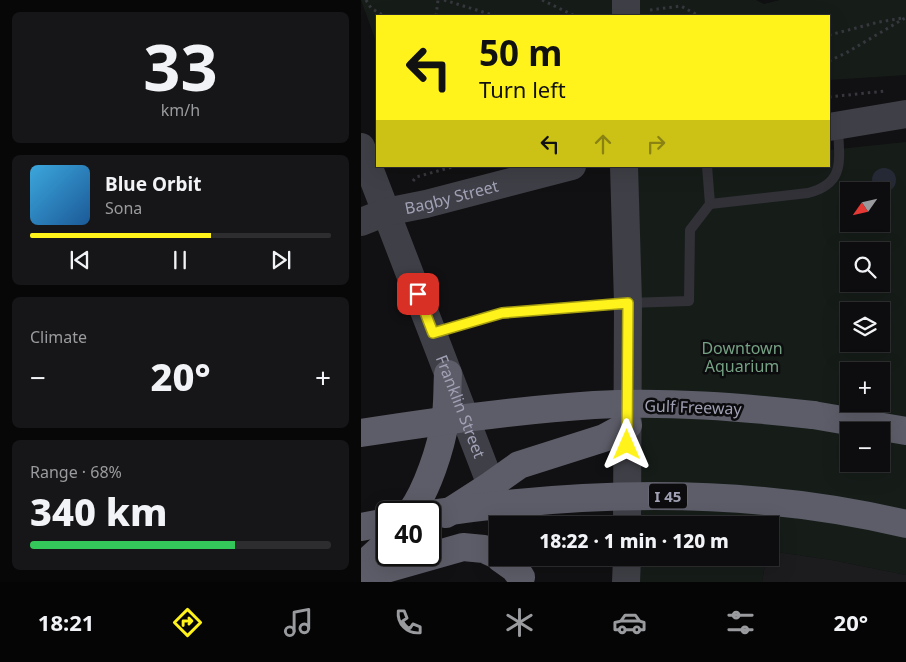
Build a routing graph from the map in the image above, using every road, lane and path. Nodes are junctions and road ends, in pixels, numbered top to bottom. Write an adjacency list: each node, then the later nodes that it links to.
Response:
1 (366, 0): 6 (path)
2 (437, 0): 7 (path)
3 (444, 0): 8 (path)
4 (542, 0): 9 (path)
5 (632, 9): 10 (path)
6 (382, 15)
7 (435, 15)
8 (493, 15)
9 (573, 15)
10 (697, 15)
11 (905, 18): 12 (path); 13 (path)
12 (830, 35)
13 (830, 61)
14 (887, 91): 15 (path)
15 (830, 97)
16 (906, 114): 17 (street)
17 (833, 126): 22 (lane)
18 (361, 147): 23 (street, Franklin Street)
19 (568, 167): 23 (street, Bagby Street)
20 (624, 167): 25 (street)
21 (707, 167): 22 (lane)
22 (710, 204): 25 (lane)
23 (386, 212): 24 (street, Bagby Street); 26 (street, Franklin Street)
24 (361, 222)
25 (628, 303): 26 (lane); 28 (street)
26 (433, 333): 27 (street, Franklin Street)
27 (448, 374): 31 (street, Franklin Street); 32 (highway)
28 (628, 426): 31 (highway); 35 (street)
29 (906, 431): 30 (highway, Gulf Freeway, bridge)
30 (361, 434)
31 (491, 485): 34 (street, Franklin Street); 36 (highway)
32 (417, 501)
33 (441, 512): 38 (highway, I 45, bridge)
34 (502, 516)
35 (627, 516)
36 (441, 517)
37 (376, 524): 39 (highway)
38 (906, 524)
39 (361, 527)
40 (489, 551): 45 (highway)
41 (376, 553): 44 (highway)
42 (376, 558): 44 (highway)
43 (627, 566): 46 (street)
44 (361, 567)
45 (361, 576)
46 (626, 582)

